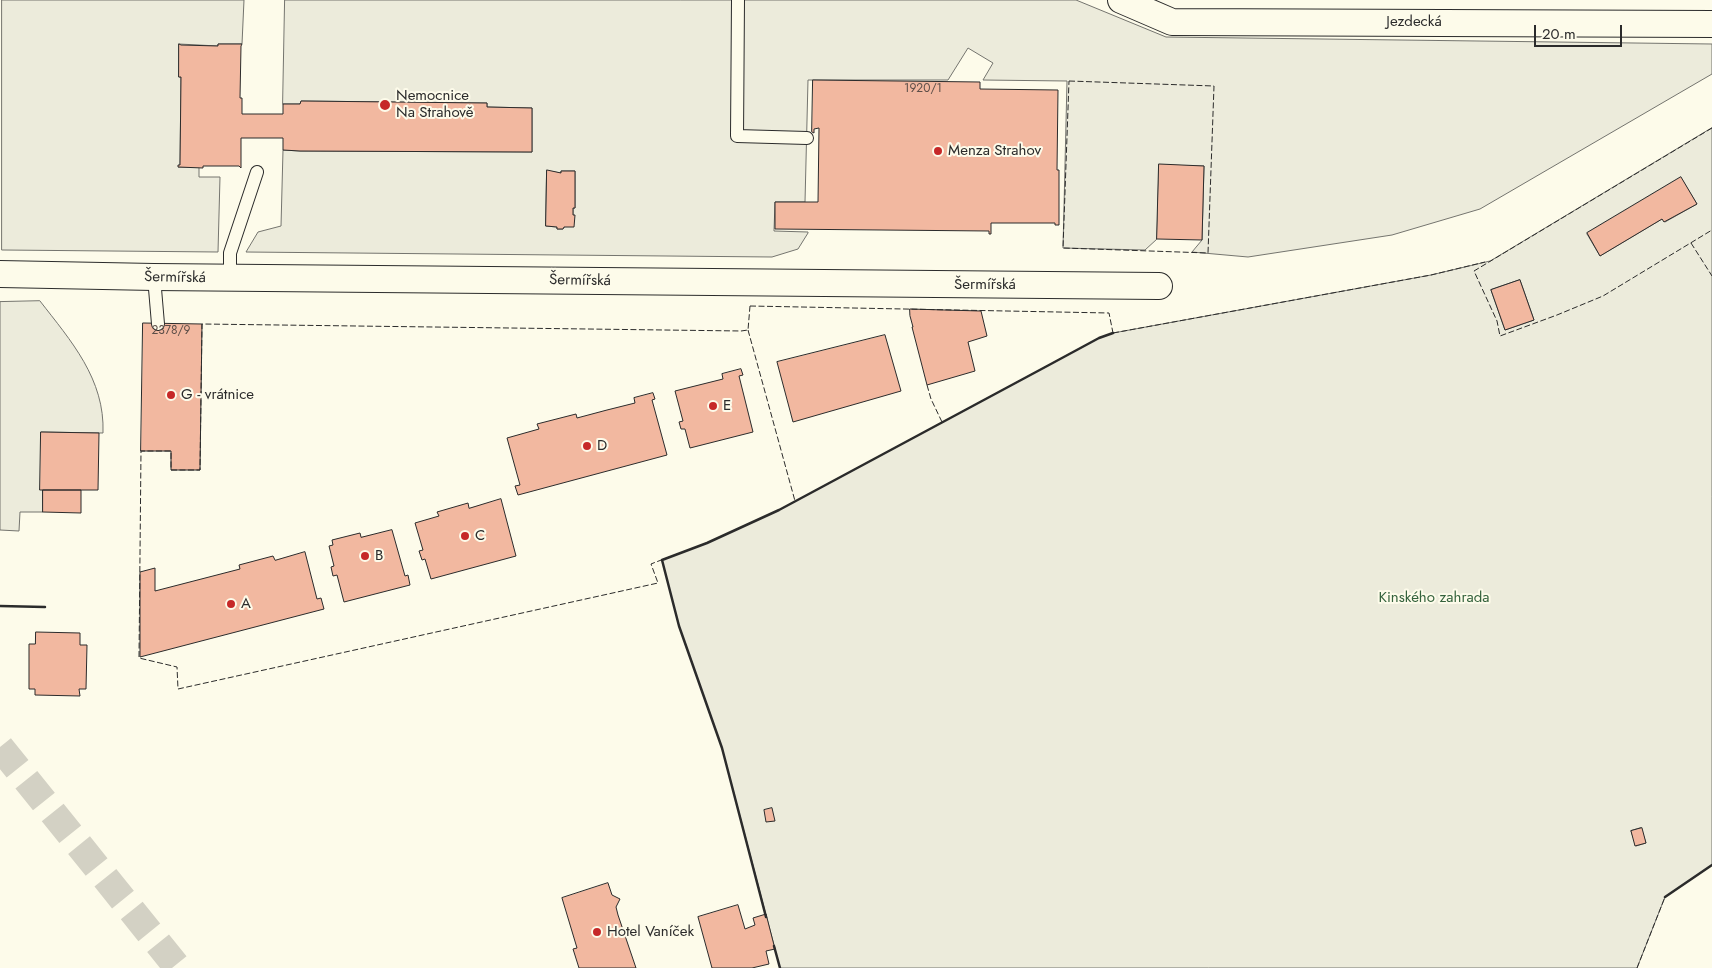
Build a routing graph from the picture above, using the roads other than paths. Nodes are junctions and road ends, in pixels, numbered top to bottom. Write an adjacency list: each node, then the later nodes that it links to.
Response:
1 (738, 0): 4 (lane)
2 (1121, 0): 3 (street, Jezdecká)
3 (1712, 24)
4 (807, 138)
5 (258, 172): 8 (lane)
6 (0, 274): 7 (street, Šermířská)
7 (154, 278): 8 (street, Šermířská); 10 (lane)
8 (230, 278): 9 (street, Šermířská)
9 (1160, 286)
10 (158, 324)

